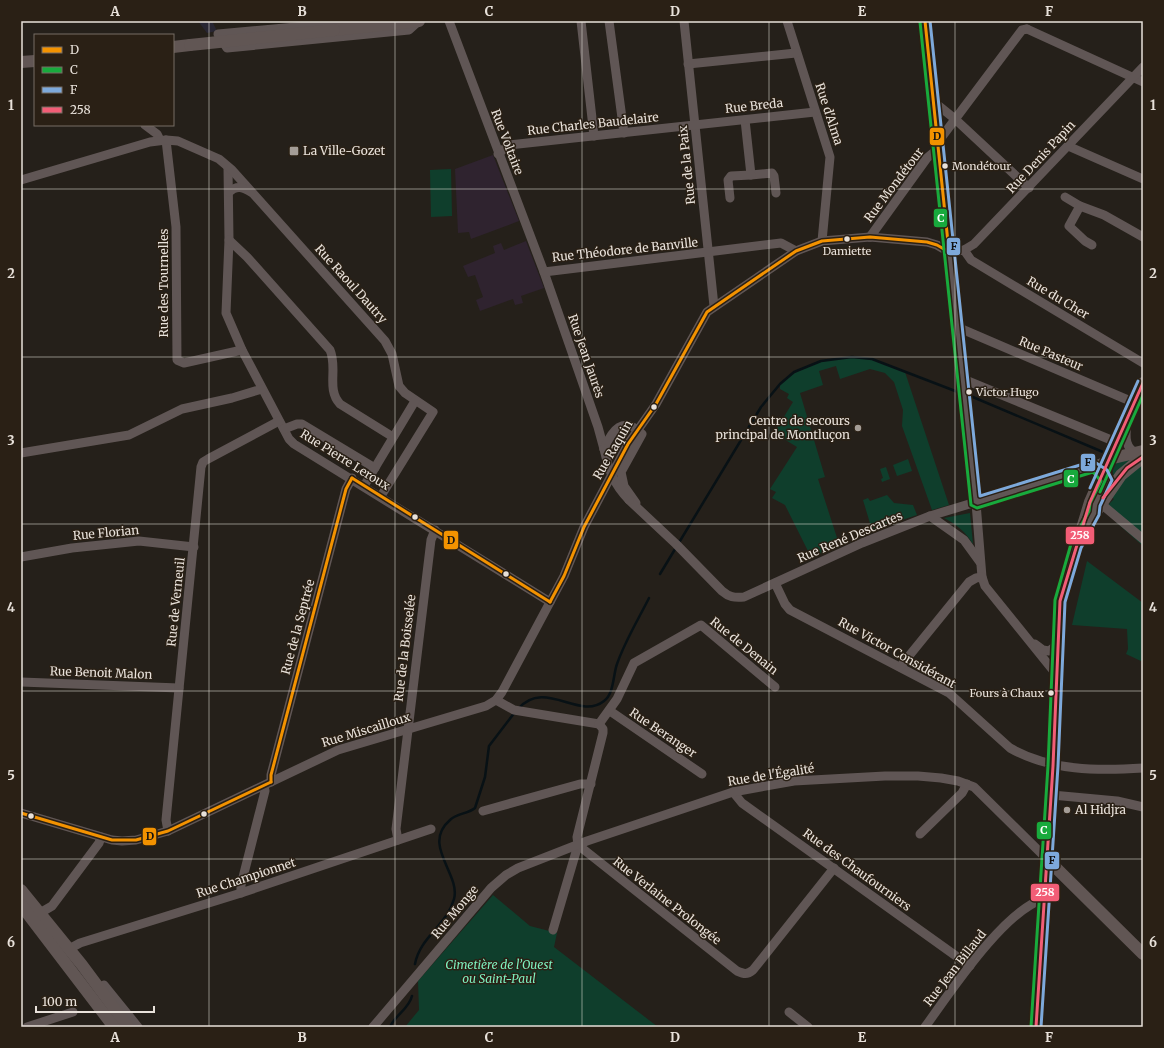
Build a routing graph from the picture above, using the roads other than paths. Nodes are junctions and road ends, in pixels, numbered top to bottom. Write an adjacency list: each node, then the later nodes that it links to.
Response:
1 (362, 21): 2 (street)
2 (419, 21): 10 (main road, bridge)
3 (449, 21): 29 (street, Rue Voltaire)
4 (581, 21): 25 (street)
5 (609, 21): 24 (street)
6 (684, 21): 14 (street, Rue de la Paix)
7 (787, 21): 11 (street, Rue d'Alma)
8 (925, 21): 18 (street)
9 (1027, 25): 16 (street); 20 (street, Rue Mondétour)
10 (174, 46)
11 (796, 53): 14 (street); 19 (street, Rue d'Alma)
12 (34, 61): 13 (main road)
13 (21, 62)
14 (688, 64): 22 (street, Rue de la Paix)
15 (1143, 66): 16 (street, Rue Denis Papin)
16 (1133, 77): 17 (street); 28 (street, Rue Denis Papin)
17 (1143, 82)
18 (934, 102): 20 (street); 27 (street)
19 (815, 112): 21 (street, Rue Breda); 44 (street, Rue d'Alma)
20 (955, 119): 27 (street, Rue Mondétour); 34 (street)
21 (745, 120): 22 (street, Rue Breda); 31 (street)
22 (694, 125): 24 (street, Rue Charles Baudelaire); 49 (street, Rue de la Paix)
23 (146, 126): 26 (street)
24 (624, 132): 25 (street, Rue Charles Baudelaire)
25 (594, 136): 29 (street, Rue Charles Baudelaire)
26 (163, 140): 30 (street, Rue Raoul Dautry); 33 (street); 53 (street, Rue des Tournelles)
27 (938, 146): 41 (street, Rue Mondétour); 48 (street)
28 (1068, 146): 32 (street); 34 (street, Rue Denis Papin)
29 (498, 154): 50 (street, Rue Voltaire)
30 (228, 168): 35 (street, Rue Pierre Leroux); 36 (street, Rue Raoul Dautry)
31 (751, 174): 37 (street); 39 (street)
32 (1143, 179)
33 (21, 180)
34 (1029, 188): 46 (street, Rue Denis Papin)
35 (229, 192): 36 (street); 43 (street, Rue Pierre Leroux)
36 (252, 192): 58 (street, Rue Raoul Dautry)
37 (776, 193)
38 (1065, 197): 40 (street)
39 (730, 198)
40 (1080, 206): 42 (street); 45 (street)
41 (870, 236): 44 (street, Rue Raquin); 48 (street, Rue Raquin)
42 (1143, 237)
43 (229, 240): 53 (street, Rue Pierre Leroux); 64 (street)
44 (822, 241): 47 (street, Rue Raquin)
45 (1092, 245)
46 (964, 250): 48 (street, Rue Denis Papin); 54 (street, Rue du Cher)
47 (796, 251): 49 (street, Rue Théodore de Banville); 51 (street, Rue Raquin)
48 (949, 252): 52 (street)
49 (708, 253): 50 (street, Rue Théodore de Banville); 51 (street, Rue de la Paix)
50 (544, 272): 66 (street, Rue Jean Jaurès)
51 (714, 306): 63 (street, Rue Raquin)
52 (957, 327): 55 (street); 59 (street, Rue Pasteur)
53 (242, 350): 57 (street, Rue Pierre Leroux)
54 (1143, 363)
55 (963, 379): 65 (street); 76 (street)
56 (1143, 383): 59 (main road)
57 (262, 389): 60 (street, Rue Pierre Leroux); 68 (street)
58 (415, 401): 64 (street); 75 (street, Rue Raoul Dautry)
59 (1135, 403): 61 (main road)
60 (279, 420): 62 (street, Rue Pierre Leroux); 84 (street, Rue de Verneuil)
61 (1127, 421): 65 (main road); 67 (street)
62 (284, 429): 70 (street); 72 (street, Rue Pierre Leroux)
63 (638, 430): 66 (street); 79 (street, Rue Jean Jaurès); 90 (street, Rue Raquin)
64 (393, 437): 70 (street)
65 (1116, 442): 67 (main road); 69 (main road)
66 (604, 449): 79 (street, Rue Jean Jaurès, bridge)
67 (1139, 452): 69 (main road); 74 (main road)
68 (21, 453)
69 (1108, 459): 71 (main road)
70 (375, 468): 73 (street)
71 (1099, 469): 76 (street, Rue René Descartes); 77 (street); 83 (main road)
72 (352, 478): 73 (street, Rue Pierre Leroux); 105 (street, Rue de la Septrée)
73 (364, 486): 75 (street, Rue Pierre Leroux)
74 (1108, 491): 77 (main road); 78 (street)
75 (381, 496): 81 (street, Rue Pierre Leroux)
76 (976, 503): 80 (street, Rue René Descartes); 86 (street)
77 (1097, 508): 78 (street); 83 (main road)
78 (1112, 514): 82 (street)
79 (645, 515): 89 (street, Rue Jean Jaurès)
80 (930, 516): 86 (street); 88 (street, Rue René Descartes)
81 (435, 530): 90 (street, Rue Pierre Leroux); 101 (street, Rue de la Boisselée)
82 (1143, 539)
83 (1076, 546): 92 (main road)
84 (194, 547): 85 (street, Rue Florian); 97 (street, Rue de Verneuil)
85 (21, 558)
86 (980, 562): 87 (street)
87 (982, 577): 91 (street); 93 (street)
88 (775, 583): 89 (street, Rue René Descartes); 93 (street, Rue Victor Considérant)
89 (736, 598)
90 (550, 602): 98 (street, Rue Raquin)
91 (1028, 637): 92 (street); 94 (street)
92 (1058, 644): 94 (main road)
93 (900, 667): 102 (street, Rue Victor Considérant)
94 (1056, 674): 102 (main road)
95 (21, 682): 97 (street, Rue Benoit Malon)
96 (775, 687): 99 (street, Rue de Denain)
97 (179, 688): 114 (street, Rue de Verneuil)
98 (496, 700): 100 (street); 101 (street, Rue Miscailloux)
99 (610, 711): 100 (street, Rue de Denain); 104 (street, Rue Beranger)
100 (599, 724): 106 (street)
101 (408, 730): 105 (street, Rue Miscailloux); 117 (street, Rue de la Boisselée)
102 (1053, 766): 103 (street, Rue Victor Considérant); 109 (main road)
103 (1143, 768)
104 (702, 774)
105 (268, 784): 114 (street, Rue Miscailloux); 122 (street, Rue de la Septrée)
106 (591, 784): 111 (street); 118 (street)
107 (970, 786): 108 (street, Rue de l'Égalité); 115 (street); 119 (street)
108 (734, 792): 118 (street, Rue de l'Égalité); 120 (street, Rue des Chaufourniers)
109 (1052, 795): 110 (street); 119 (main road)
110 (1143, 807)
111 (483, 811)
112 (21, 813): 116 (street, Rue Miscailloux)
113 (430, 829): 117 (street, Rue Championnet)
114 (168, 831): 116 (street, Rue Miscailloux)
115 (920, 834)
116 (101, 837): 125 (street)
117 (398, 840): 122 (street, Rue Championnet)
118 (578, 845): 120 (street, Rue Verlaine Prolongée); 126 (street); 137 (street, Rue Monge)
119 (1048, 860): 123 (main road); 128 (main road)
120 (834, 868): 130 (street, Rue des Chaufourniers)
121 (21, 890): 125 (main road)
122 (241, 893): 127 (street, Rue Championnet)
123 (1045, 899): 130 (street, Rue Jean Billaud); 140 (main road)
124 (21, 905): 125 (main road)
125 (30, 915): 127 (main road); 134 (main road)
126 (553, 930)
127 (69, 949): 129 (main road)
128 (1143, 954)
129 (82, 965): 135 (main road); 136 (street)
130 (970, 966): 139 (street, Rue Jean Billaud)
131 (73, 1012): 133 (street)
132 (789, 1012): 138 (street)
133 (27, 1027)
134 (114, 1027)
135 (128, 1027)
136 (138, 1027)
137 (374, 1027)
138 (808, 1027)
139 (926, 1027)
140 (1036, 1027): 141 (street)
141 (1040, 1027)

